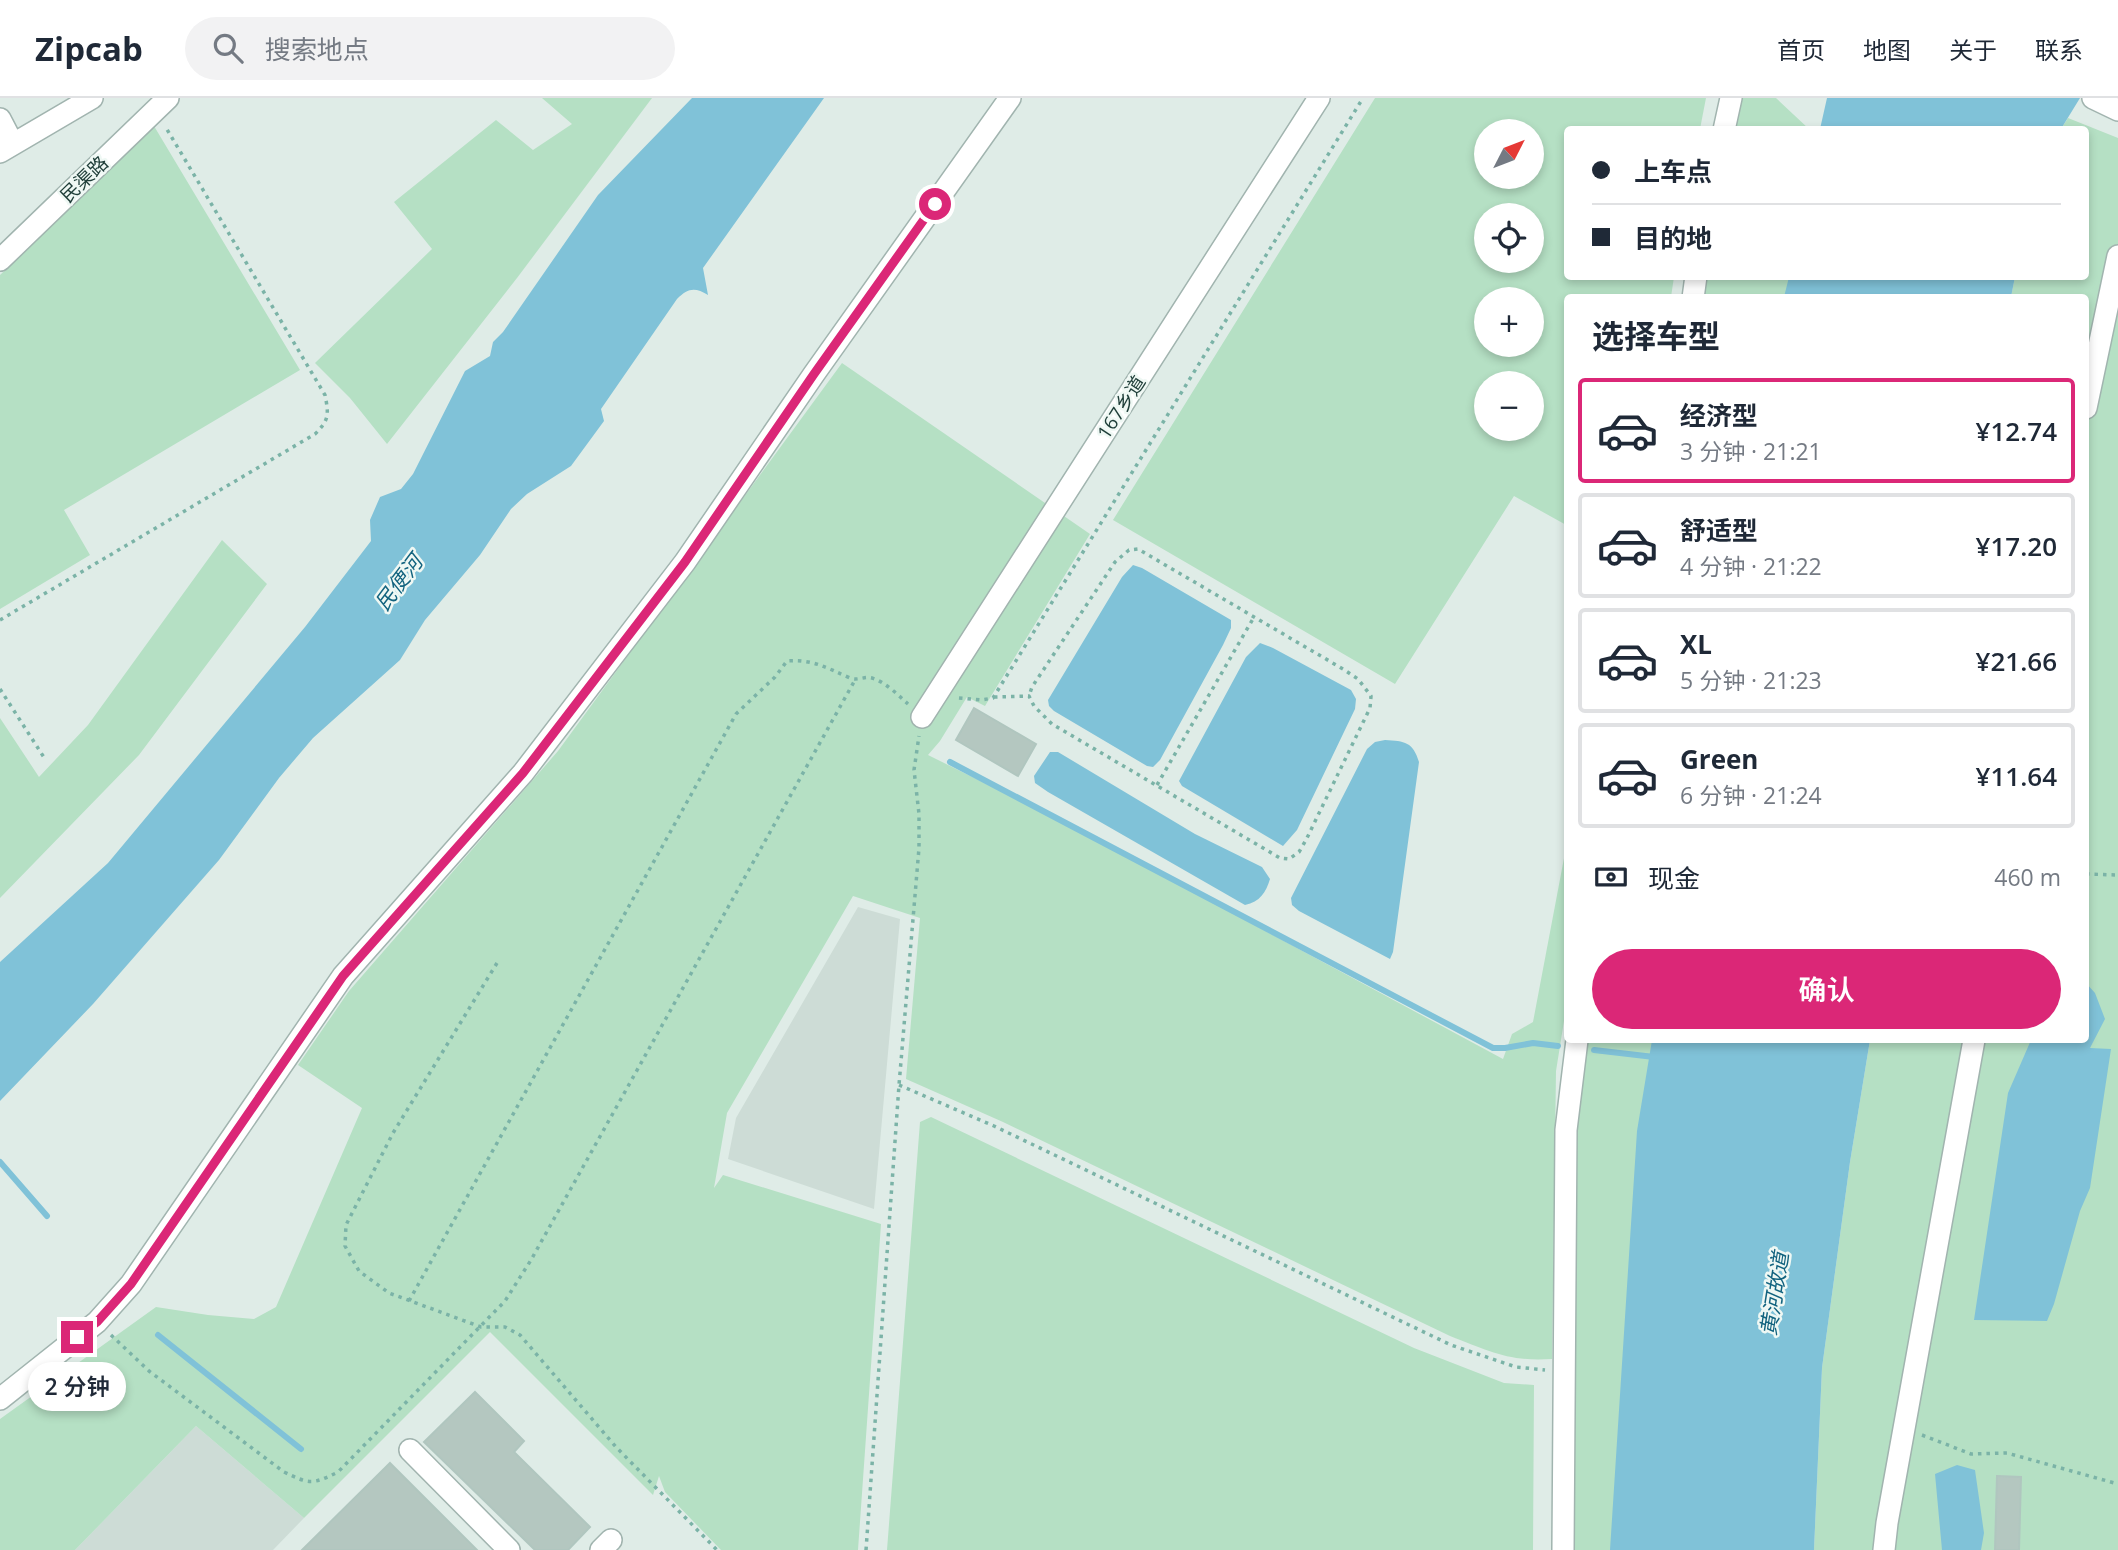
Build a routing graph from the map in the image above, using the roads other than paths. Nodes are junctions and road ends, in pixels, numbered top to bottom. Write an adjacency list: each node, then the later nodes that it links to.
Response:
1 (92, 98): 8 (street)
2 (1010, 98): 15 (street)
3 (1319, 98): 12 (street, 167乡道)
4 (1731, 98): 7 (street)
5 (157, 102): 10 (street, 民渠路)
6 (0, 118): 8 (street)
7 (1725, 126)
8 (6, 148)
9 (2118, 256): 11 (street)
10 (0, 260)
11 (2089, 394)
12 (922, 717)
13 (1577, 1043): 18 (street)
14 (1973, 1043): 19 (street)
15 (0, 1399)
16 (410, 1450): 17 (street)
17 (509, 1550)
18 (1563, 1550)
19 (1884, 1550)

